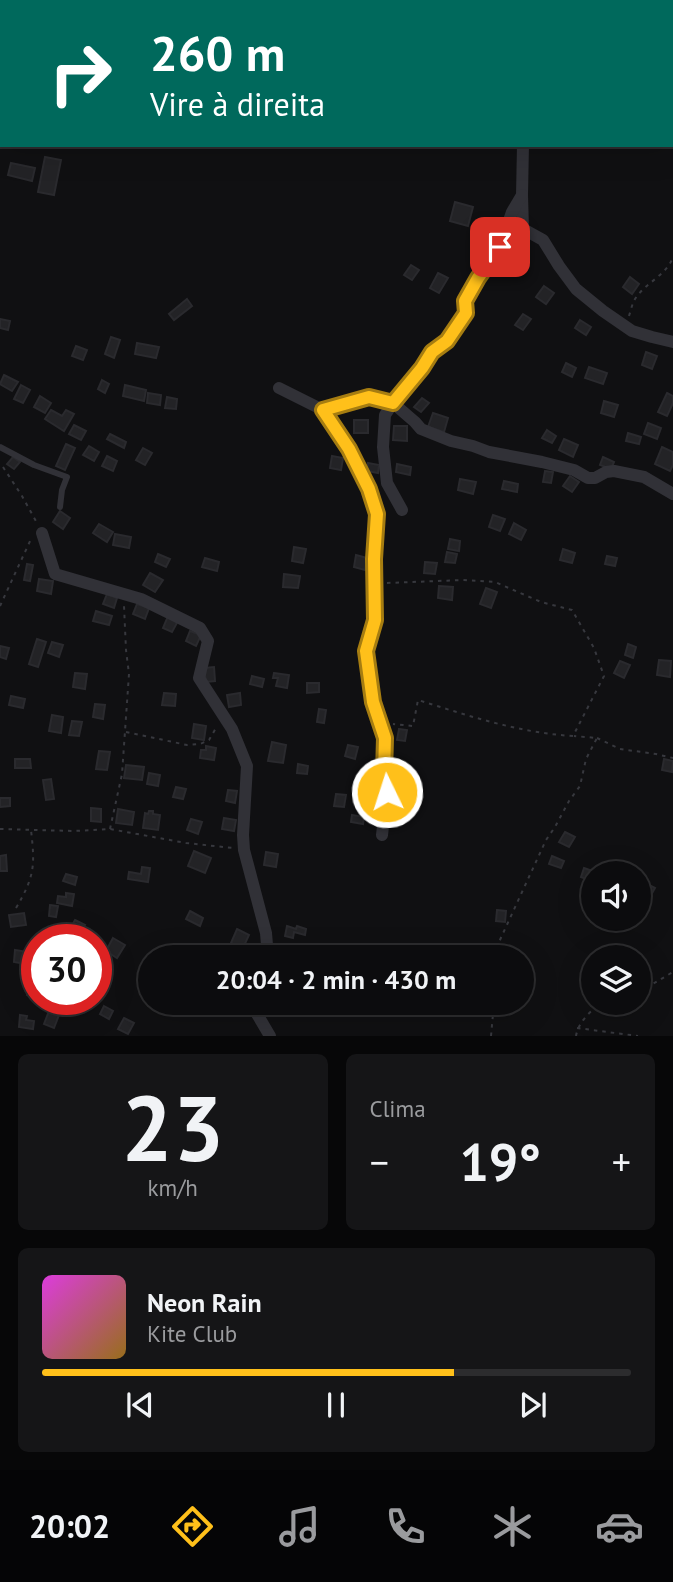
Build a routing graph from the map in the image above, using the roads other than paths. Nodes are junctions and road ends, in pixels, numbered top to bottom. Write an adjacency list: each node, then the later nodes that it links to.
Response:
1 (523, 147): 2 (street)
2 (522, 195): 3 (street); 4 (street)
3 (512, 212): 4 (street); 7 (street)
4 (523, 229): 5 (street)
5 (673, 342)
6 (279, 388): 8 (street)
7 (393, 403): 8 (street); 10 (street); 12 (street)
8 (323, 410): 14 (street)
9 (0, 447): 11 (lane)
10 (673, 494)
11 (60, 507)
12 (402, 510)
13 (42, 533): 15 (street)
14 (382, 835)
15 (267, 945)
16 (258, 1015): 17 (street)
17 (270, 1036)

